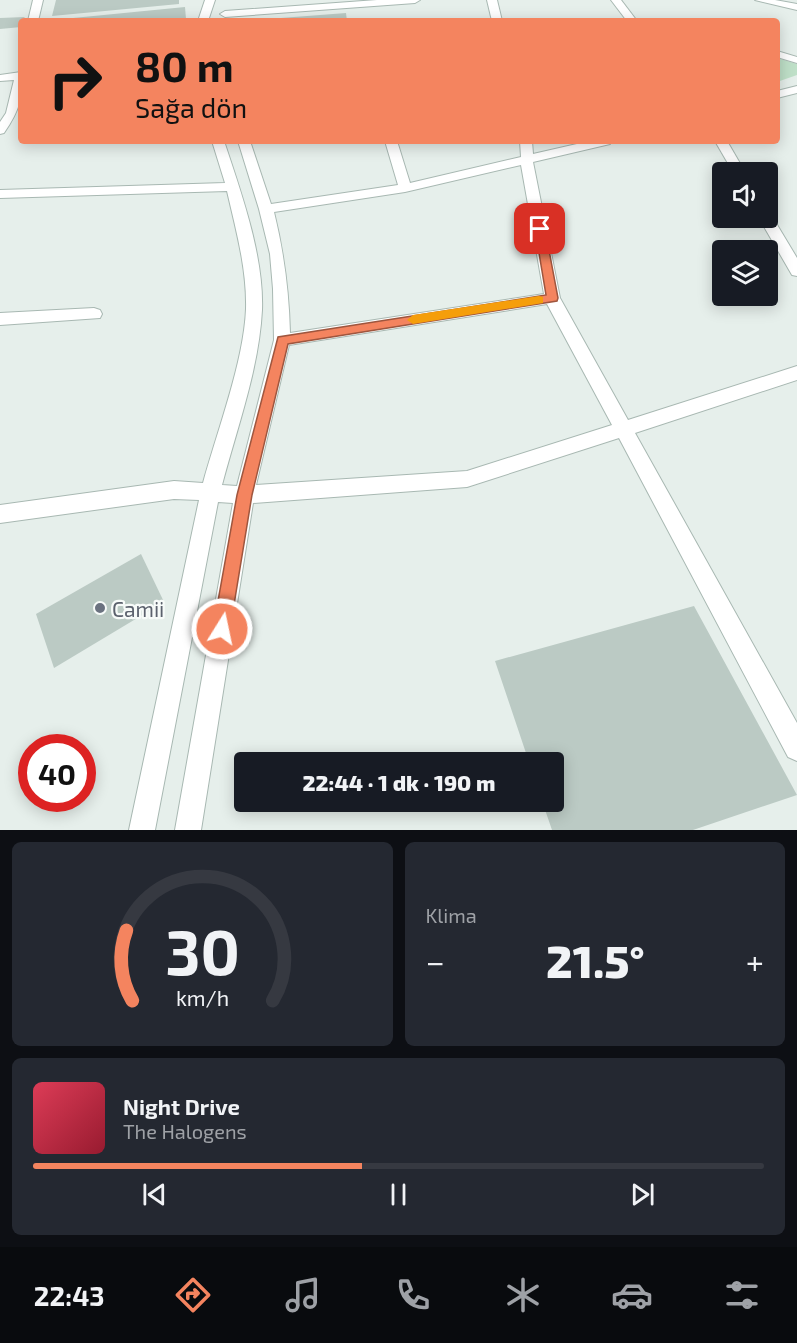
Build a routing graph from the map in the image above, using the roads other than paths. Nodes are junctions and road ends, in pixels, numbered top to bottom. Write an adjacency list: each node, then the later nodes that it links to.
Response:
1 (38, 0): 9 (street)
2 (210, 0): 10 (street)
3 (230, 0): 11 (street)
4 (415, 0): 11 (street)
5 (492, 0): 12 (street)
6 (616, 0): 13 (street)
7 (760, 0): 8 (street)
8 (797, 7)
9 (34, 18)
10 (204, 18)
11 (224, 18)
12 (496, 18)
13 (630, 18)
14 (780, 55): 15 (street)
15 (797, 60)
16 (18, 65): 17 (street)
17 (0, 67)
18 (18, 76): 19 (street)
19 (0, 78)
20 (18, 88): 23 (street)
21 (797, 89): 22 (street)
22 (780, 94)
23 (0, 130)
24 (219, 144): 32 (street)
25 (245, 144): 35 (street)
26 (392, 144): 33 (street)
27 (526, 144): 30 (street)
28 (594, 144): 30 (street)
29 (723, 144): 31 (street)
30 (527, 161): 33 (street); 38 (street)
31 (734, 162)
32 (233, 187): 34 (street); 44 (street)
33 (405, 188): 35 (street)
34 (0, 194)
35 (266, 209): 41 (street)
36 (772, 228): 37 (street)
37 (797, 271)
38 (552, 298): 41 (street); 43 (street)
39 (94, 314): 40 (street)
40 (0, 319)
41 (282, 340): 45 (street)
42 (797, 373): 43 (street)
43 (623, 431): 45 (street); 47 (street)
44 (210, 492): 45 (street); 46 (street); 48 (street)
45 (244, 495): 49 (street)
46 (0, 514)
47 (797, 748)
48 (142, 830)
49 (188, 830)

